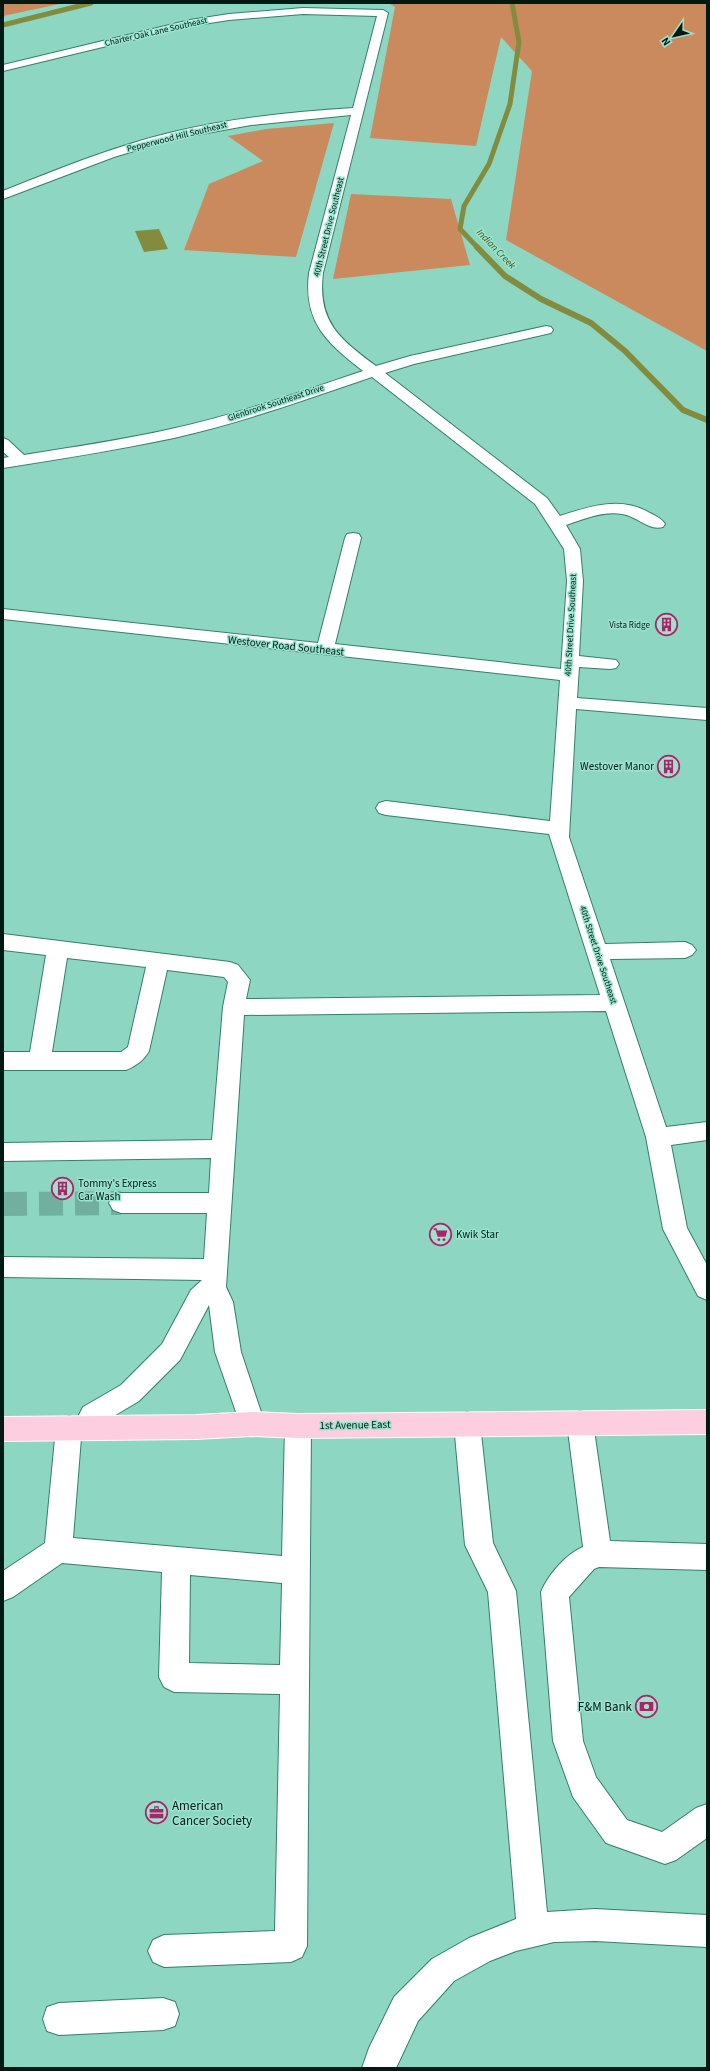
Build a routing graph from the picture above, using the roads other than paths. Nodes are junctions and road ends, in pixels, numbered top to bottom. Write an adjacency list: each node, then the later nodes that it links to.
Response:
1 (383, 13): 2 (street, Charter Oak Lane Southeast); 3 (street, 40th Street Drive Southeast)
2 (3, 68)
3 (359, 111): 4 (street, Pepperwood Hill Southeast); 6 (street, 40th Street Drive Southeast)
4 (3, 195)
5 (546, 330): 6 (street, Glenbrook Southeast Drive)
6 (371, 372): 8 (street, Glenbrook Southeast Drive); 10 (street, 40th Street Drive Southeast)
7 (3, 443): 8 (street)
8 (19, 459): 9 (street, Glenbrook Southeast Drive)
9 (3, 463)
10 (557, 523): 11 (street); 16 (street, 40th Street Drive Southeast)
11 (656, 524)
12 (353, 538): 14 (street)
13 (3, 614): 14 (street, Westover Road Southeast)
14 (325, 650): 16 (street, Westover Road Southeast)
15 (610, 664): 16 (street, Westover Road Southeast)
16 (569, 668): 17 (street, 40th Street Drive Southeast)
17 (567, 703): 18 (street); 20 (street, 40th Street Drive Southeast)
18 (707, 714)
19 (386, 808): 20 (street)
20 (560, 829): 24 (street, 40th Street Drive Southeast)
21 (3, 942): 22 (street)
22 (58, 949): 25 (street); 29 (street)
23 (685, 950): 24 (street)
24 (597, 952): 26 (street, 40th Street Drive Southeast)
25 (158, 961): 27 (street); 29 (street)
26 (614, 1003): 27 (street); 31 (street, 40th Street Drive Southeast)
27 (234, 1007): 32 (street)
28 (3, 1061): 29 (street)
29 (39, 1062)
30 (707, 1131): 31 (street)
31 (658, 1136): 38 (street, 40th Street Drive Southeast)
32 (223, 1149): 33 (street); 35 (street)
33 (3, 1152)
34 (121, 1203): 35 (street)
35 (219, 1203): 37 (street)
36 (3, 1267): 37 (street)
37 (215, 1279): 40 (street); 44 (street)
38 (707, 1289)
39 (707, 1422): 42 (main road, 1st Avenue East)
40 (252, 1424): 43 (main road, 1st Avenue East); 44 (main road, 1st Avenue East)
41 (467, 1424): 42 (main road, 1st Avenue East); 43 (main road, 1st Avenue East); 54 (street)
42 (580, 1424): 47 (street)
43 (298, 1426): 50 (street)
44 (78, 1428): 45 (main road, 1st Avenue East); 46 (street)
45 (3, 1429)
46 (58, 1550): 49 (street); 51 (street)
47 (598, 1554): 48 (street); 53 (street)
48 (707, 1557)
49 (176, 1560): 50 (street); 52 (street)
50 (296, 1571): 52 (street)
51 (3, 1587)
52 (295, 1680): 56 (street)
53 (707, 1819)
54 (533, 1931): 55 (street); 59 (street)
55 (707, 1931)
56 (164, 1951)
57 (163, 2014): 58 (street)
58 (59, 2019)
59 (379, 2068)

